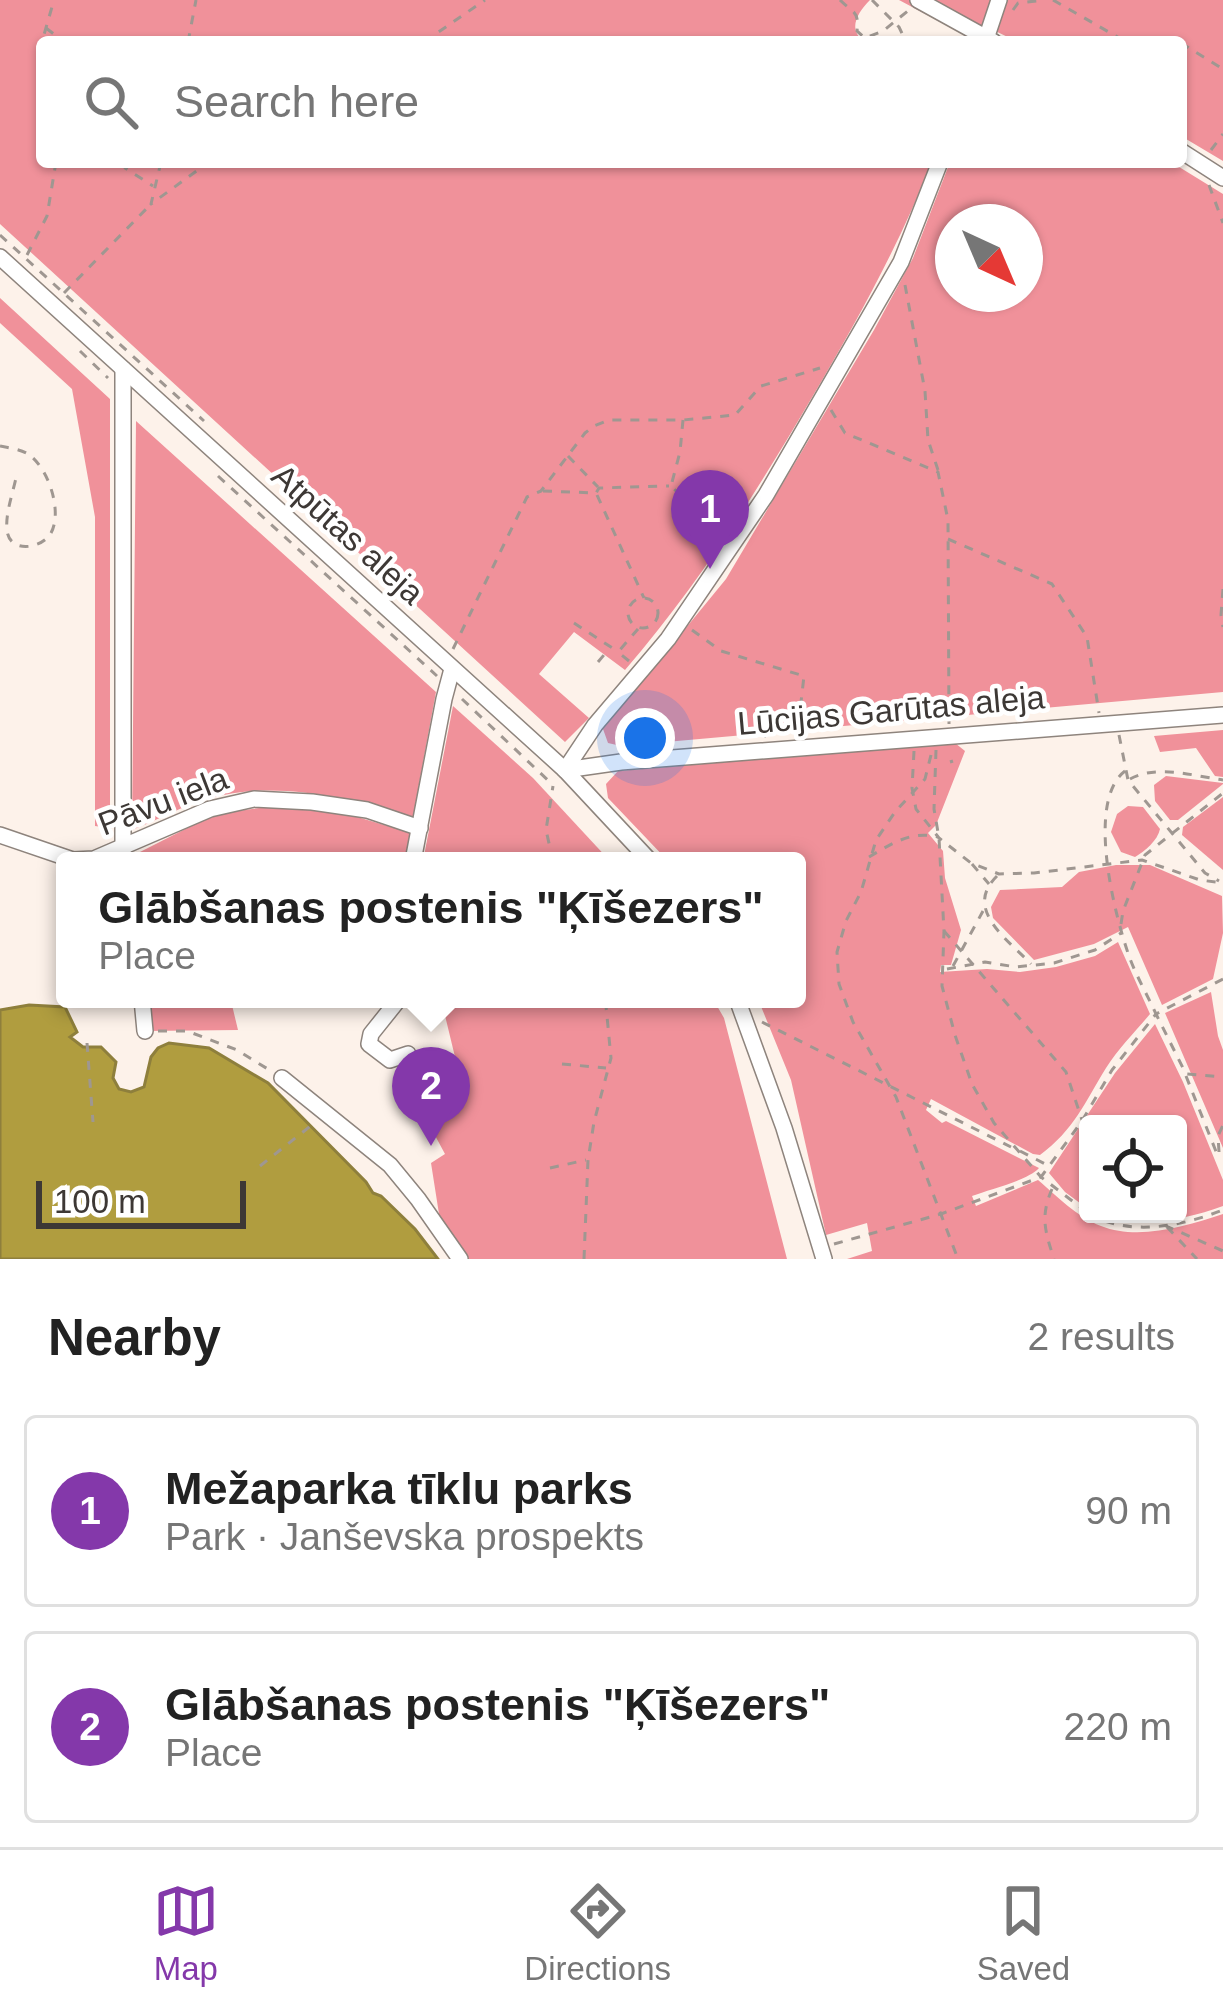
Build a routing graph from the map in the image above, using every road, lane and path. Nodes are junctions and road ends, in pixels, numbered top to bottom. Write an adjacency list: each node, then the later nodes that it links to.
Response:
1 (54, 0): 11 (path)
2 (196, 0): 14 (path)
3 (485, 0): 15 (path)
4 (840, 0): 16 (path)
5 (872, 0): 10 (path)
6 (999, 0): 20 (street)
7 (1044, 0): 21 (path)
8 (1053, 0): 22 (path)
9 (919, 1): 10 (path); 19 (street)
10 (894, 23): 17 (path); 18 (path)
11 (46, 28): 12 (path); 13 (path)
12 (45, 36)
13 (56, 36)
14 (189, 36)
15 (433, 36)
16 (862, 36)
17 (872, 36)
18 (904, 36)
19 (980, 36)
20 (989, 36)
21 (992, 36)
22 (1115, 36)
23 (1187, 46): 24 (path)
24 (1223, 69)
25 (1187, 155): 31 (street)
26 (55, 168): 36 (path)
27 (125, 168): 32 (path)
28 (160, 168): 32 (path)
29 (201, 168): 33 (path)
30 (938, 168): 37 (street)
31 (1223, 178)
32 (155, 188): 33 (path)
33 (151, 204): 38 (path)
34 (0, 235): 36 (path)
35 (0, 257): 38 (street, Atpūtas aleja)
36 (25, 258): 38 (path)
37 (901, 262): 40 (street); 50 (path)
38 (59, 299): 41 (street, Atpūtas aleja); 45 (path)
39 (68, 340): 42 (path)
40 (845, 362): 43 (street); 44 (path)
41 (123, 368): 42 (street); 65 (street, Atpūtas aleja)
42 (123, 392): 83 (street)
43 (823, 399): 50 (path); 55 (street)
44 (683, 420): 47 (path); 51 (path)
45 (214, 430)
46 (0, 446): 49 (path)
47 (568, 456): 52 (path); 53 (path)
48 (209, 469): 65 (path)
49 (17, 472)
50 (938, 472): 54 (path)
51 (671, 486): 53 (path); 55 (path)
52 (541, 491): 53 (path); 65 (path)
53 (598, 491): 57 (path)
54 (948, 539): 67 (path); 70 (path)
55 (733, 548): 59 (street)
56 (1223, 589): 61 (path)
57 (644, 598): 60 (path); 60 (path)
58 (574, 622): 62 (path)
59 (681, 622): 66 (street); 72 (path)
60 (639, 627): 63 (path)
61 (1223, 627)
62 (611, 647): 63 (path); 64 (path)
63 (618, 652): 66 (path)
64 (598, 662)
65 (448, 672): 73 (street, Atpūtas aleja); 79 (street); 86 (path)
66 (641, 672): 73 (street)
67 (1099, 714)
68 (1223, 715): 69 (street, Lūcijas Garūtas aleja)
69 (1117, 722): 70 (street, Lūcijas Garūtas aleja); 74 (path)
70 (943, 735): 71 (street, Lūcijas Garūtas aleja); 78 (path); 82 (path)
71 (913, 738): 73 (street, Lūcijas Garūtas aleja); 78 (path)
72 (782, 740)
73 (565, 770): 87 (street, Atpūtas aleja)
74 (1125, 771): 75 (path); 91 (path)
75 (1128, 780): 76 (path); 80 (path)
76 (1223, 780)
77 (1223, 793): 80 (path)
78 (912, 794): 82 (path); 89 (path)
79 (419, 828): 84 (street, Pāvu iela); 85 (street)
80 (1172, 832): 90 (path); 94 (path)
81 (0, 835): 88 (street, Pāvu iela)
82 (939, 838): 89 (path); 92 (path); 98 (path)
83 (123, 852)
84 (127, 852)
85 (415, 852)
86 (551, 852)
87 (642, 852)
88 (56, 854)
89 (869, 857): 119 (path)
90 (1142, 860): 91 (path); 94 (path); 97 (path)
91 (1108, 862): 93 (path); 97 (path)
92 (971, 863): 93 (path); 95 (path)
93 (999, 874): 95 (path)
94 (1223, 883)
95 (989, 884): 96 (path)
96 (983, 910): 99 (path); 101 (path)
97 (1122, 929): 101 (path); 110 (path)
98 (944, 931): 99 (path); 103 (path)
99 (960, 950): 100 (path); 102 (path)
100 (974, 965): 101 (path); 102 (path); 120 (path)
101 (1032, 965)
102 (952, 968): 103 (path)
103 (943, 970): 126 (path)
104 (1223, 980): 110 (path)
105 (143, 1008): 111 (street)
106 (392, 1008): 113 (street)
107 (606, 1008): 115 (path)
108 (742, 1008): 142 (street)
109 (745, 1008): 119 (path)
110 (1156, 1014): 116 (path); 121 (path)
111 (146, 1031): 118 (path)
112 (87, 1043): 122 (path)
113 (408, 1054)
114 (562, 1064): 115 (path)
115 (608, 1068): 128 (path)
116 (1186, 1074): 117 (path); 127 (path)
117 (1223, 1077)
118 (282, 1078): 143 (street)
119 (890, 1087): 126 (path); 137 (path)
120 (1080, 1115)
121 (1086, 1115)
122 (93, 1122)
123 (314, 1123): 129 (path)
124 (1079, 1125): 130 (path)
125 (1223, 1125): 127 (path)
126 (1014, 1148): 130 (path); 133 (path)
127 (1219, 1159): 132 (path)
128 (588, 1160): 131 (path); 144 (path)
129 (260, 1166)
130 (1049, 1166): 133 (path)
131 (550, 1168)
132 (1223, 1169)
133 (1041, 1177): 134 (path); 137 (path)
134 (1053, 1187): 135 (path); 146 (path)
135 (1079, 1206)
136 (1223, 1210): 140 (path)
137 (941, 1214): 142 (path); 145 (path)
138 (1116, 1223): 140 (path)
139 (1162, 1223): 140 (path)
140 (1166, 1226): 141 (path); 147 (path)
141 (1223, 1251)
142 (822, 1254)
143 (460, 1259)
144 (584, 1259)
145 (958, 1259)
146 (1054, 1259)
147 (1197, 1259)

